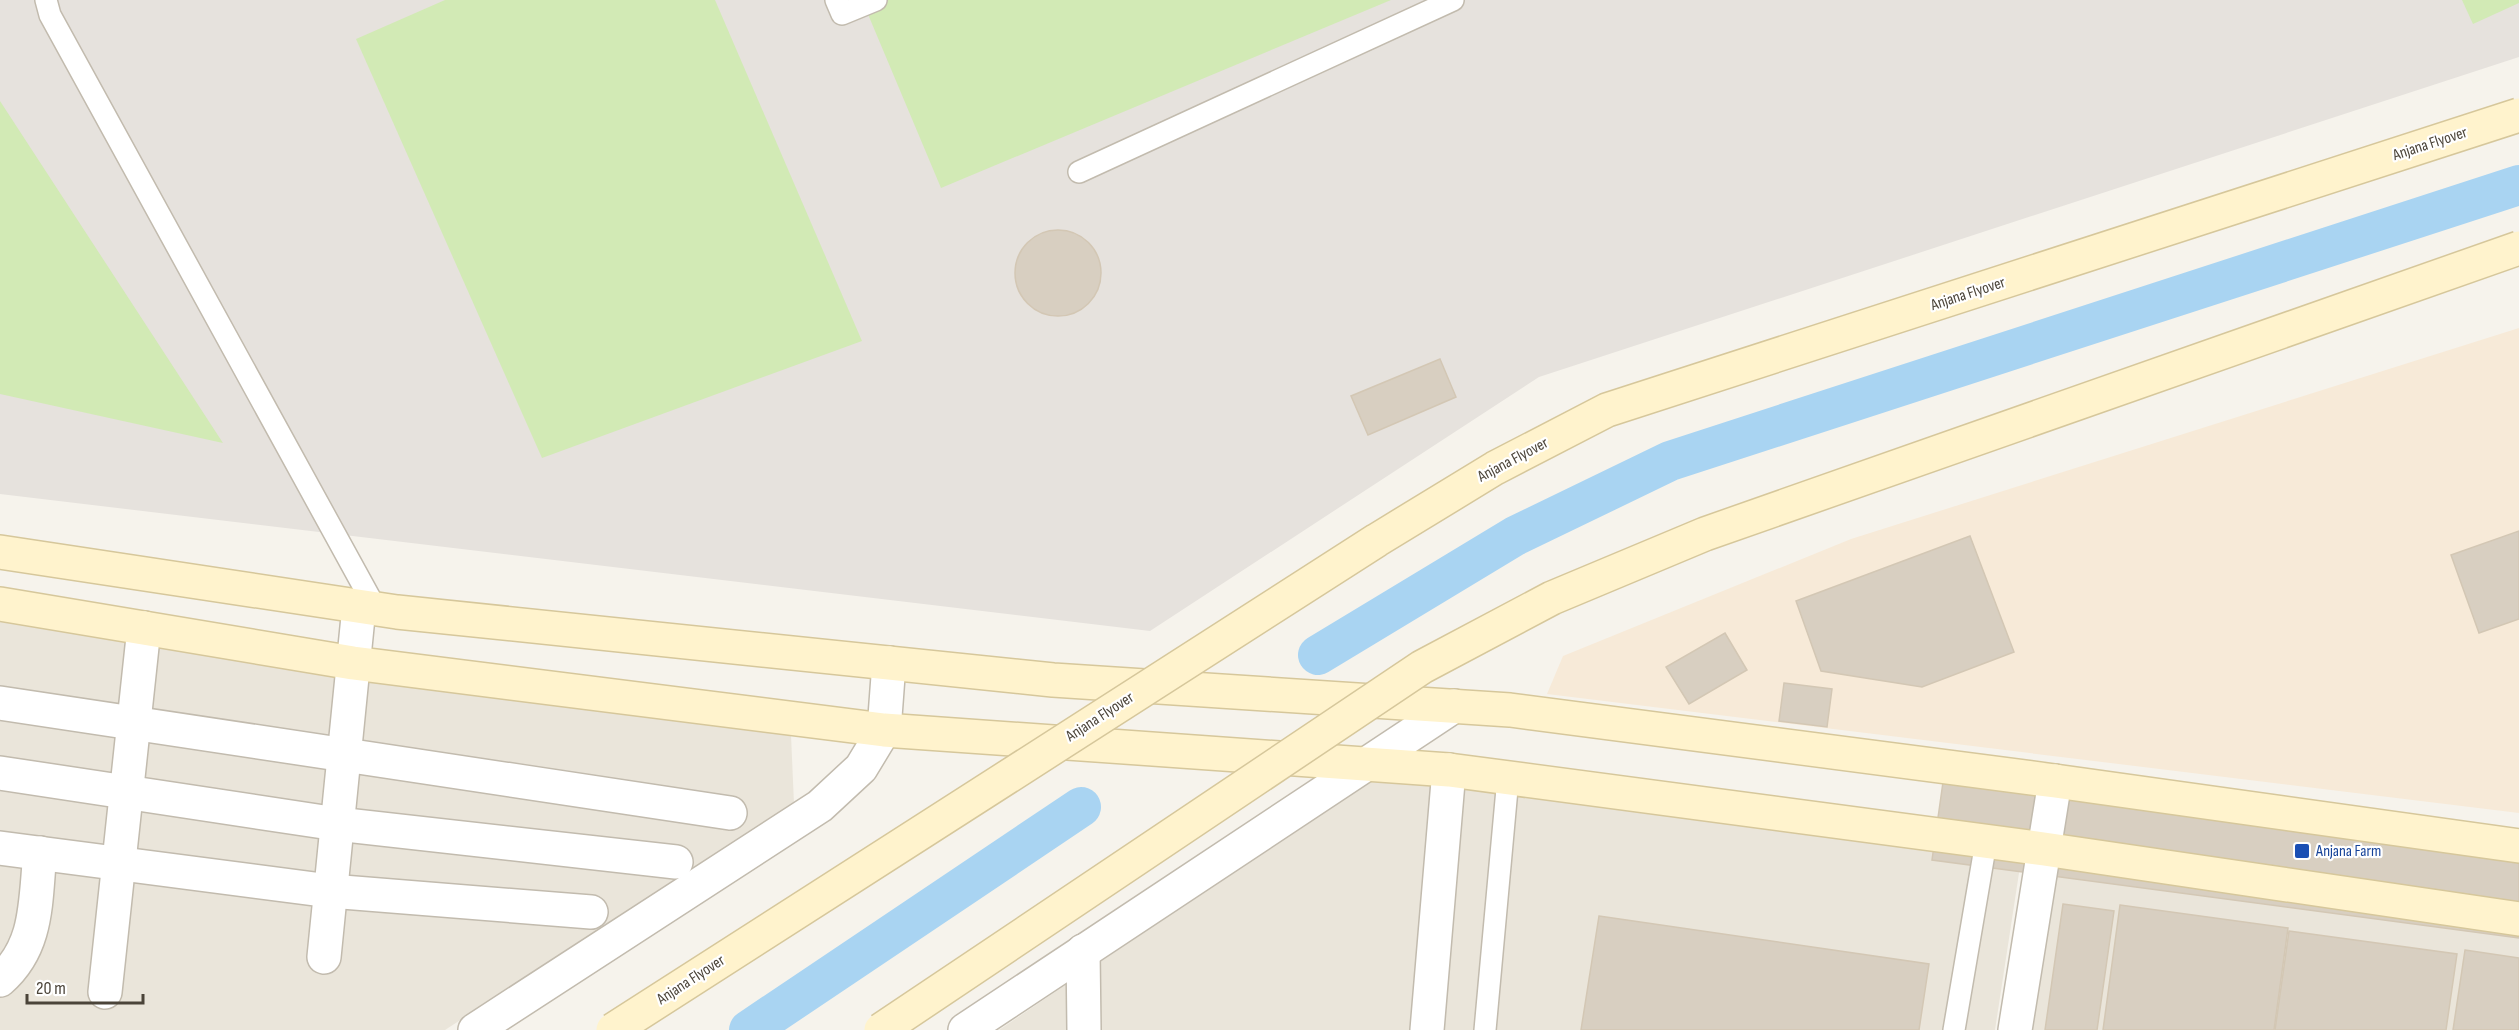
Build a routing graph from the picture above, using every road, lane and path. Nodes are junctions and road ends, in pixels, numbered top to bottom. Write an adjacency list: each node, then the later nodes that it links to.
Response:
1 (46, 0): 11 (lane)
2 (836, 0): 3 (lane)
3 (876, 0)
4 (1453, 0): 5 (lane)
5 (1430, 5): 7 (lane)
6 (2519, 116): 43 (main road, Anjana Flyover, bridge)
7 (1079, 172)
8 (2519, 248): 44 (main road, bridge)
9 (0, 552): 11 (main road)
10 (0, 604): 12 (main road)
11 (368, 608): 13 (street); 14 (main road)
12 (144, 628): 13 (main road); 17 (street)
13 (353, 663): 18 (main road); 19 (street)
14 (889, 663): 16 (main road); 18 (street)
15 (0, 703): 17 (street)
16 (1454, 706): 20 (street); 24 (main road)
17 (134, 725): 19 (street); 25 (street)
18 (884, 730): 20 (main road); 42 (street)
19 (344, 754): 26 (street); 27 (street)
20 (1368, 766): 21 (main road); 38 (street)
21 (1449, 770): 23 (main road); 47 (street)
22 (0, 773): 25 (street)
23 (1508, 778): 28 (main road); 48 (lane)
24 (2055, 781): 29 (main road); 31 (street)
25 (127, 792): 27 (street); 34 (street)
26 (730, 813)
27 (337, 824): 33 (street); 35 (street)
28 (1986, 842): 31 (main road); 49 (lane)
29 (2519, 846)
30 (0, 848): 32 (street)
31 (2044, 849): 37 (main road); 50 (street)
32 (39, 853): 34 (street); 40 (street)
33 (676, 862)
34 (119, 863): 35 (street); 41 (street)
35 (330, 891): 36 (street); 39 (street)
36 (591, 912)
37 (2519, 919)
38 (1083, 951): 45 (street); 46 (street)
39 (324, 957)
40 (0, 980)
41 (105, 992)
42 (475, 1030)
43 (613, 1030)
44 (881, 1030)
45 (965, 1030)
46 (1084, 1030)
47 (1427, 1030)
48 (1485, 1030)
49 (1954, 1030)
50 (2015, 1030)

